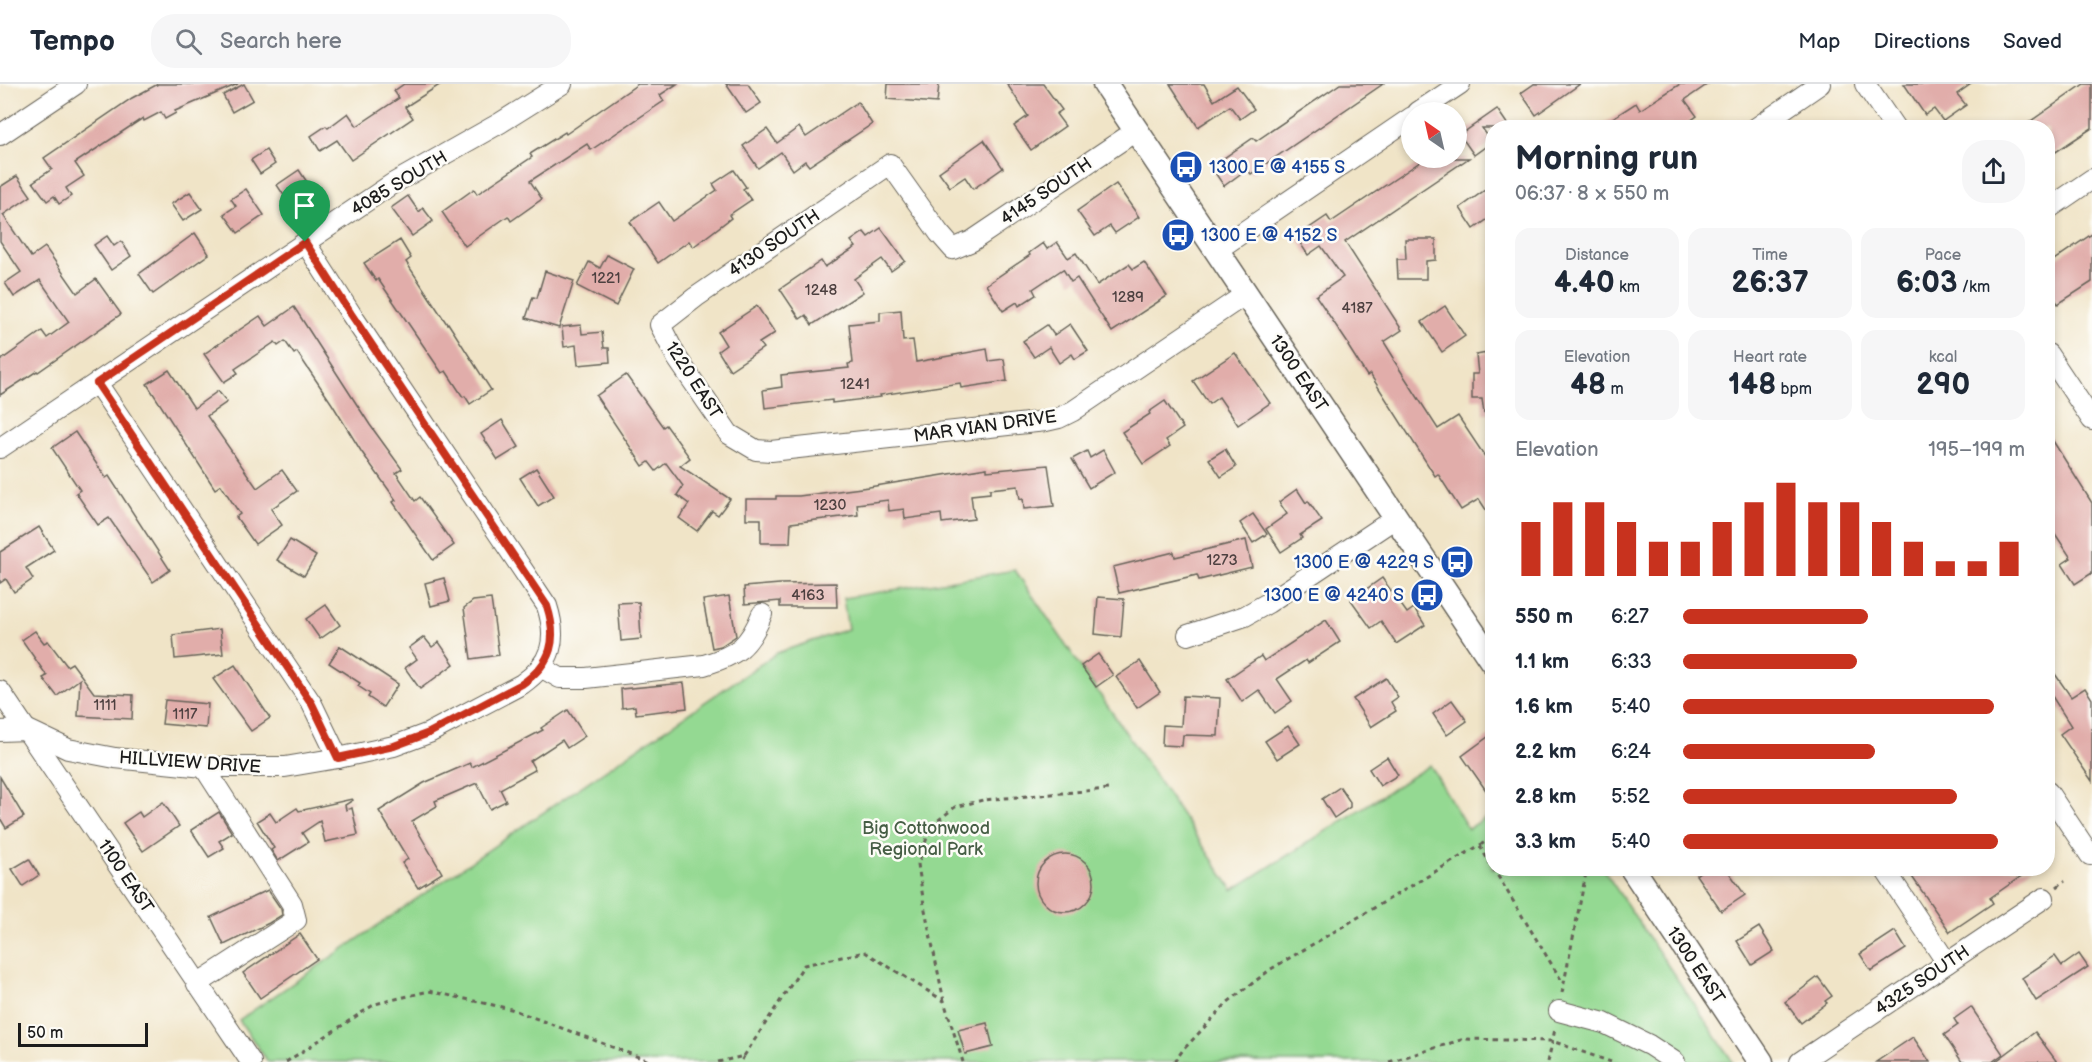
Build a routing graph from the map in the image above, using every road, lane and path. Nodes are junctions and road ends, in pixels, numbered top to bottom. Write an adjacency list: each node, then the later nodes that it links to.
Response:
1 (76, 84): 12 (street)
2 (562, 84): 16 (street, 4085 SOUTH)
3 (1105, 84): 11 (main road, 1300 EAST)
4 (1460, 84): 7 (street)
5 (1820, 84): 8 (street)
6 (1865, 84): 9 (street)
7 (1433, 102)
8 (1768, 120)
9 (1890, 120)
10 (1401, 125): 17 (street)
11 (1137, 130): 13 (street, 4145 SOUTH); 17 (main road, 1300 EAST)
12 (0, 135)
13 (890, 164): 19 (street, 4130 SOUTH)
14 (2092, 179): 15 (street)
15 (2055, 204)
16 (305, 242): 21 (street, 4085 SOUTH); 29 (street)
17 (1217, 250): 18 (main road, 1300 EAST)
18 (1246, 294): 23 (street, MAR VIAN DRIVE); 25 (main road, 1300 EAST)
19 (660, 325): 23 (street, 1220 EAST)
20 (2055, 364): 22 (street)
21 (97, 383): 24 (street, 4085 SOUTH); 33 (street)
22 (2092, 420)
23 (729, 434)
24 (0, 448)
25 (1397, 517): 27 (street); 28 (main road, 1300 EAST)
26 (762, 614): 29 (street)
27 (1188, 634)
28 (1485, 651)
29 (541, 667): 33 (street, HILLVIEW DRIVE)
30 (0, 691): 31 (street, 1100 EAST)
31 (28, 730): 32 (street, HILLVIEW DRIVE); 34 (street, HILLVIEW DRIVE); 47 (street, 1100 EAST)
32 (0, 731)
33 (338, 758): 34 (street, HILLVIEW DRIVE)
34 (204, 767): 47 (street)
35 (1108, 789): 49 (path)
36 (2055, 802): 40 (street)
37 (1485, 843): 38 (path)
38 (1480, 846): 39 (path); 59 (path)
39 (1485, 854)
40 (2091, 855)
41 (1498, 876): 48 (path)
42 (1585, 876): 48 (path)
43 (1637, 876): 64 (main road, 1300 EAST)
44 (1889, 876): 46 (street)
45 (2044, 898): 46 (street, 4325 SOUTH)
46 (1947, 963): 65 (street, 4325 SOUTH)
47 (197, 984): 53 (street, 1100 EAST)
48 (1564, 985): 50 (path)
49 (944, 1001): 52 (path); 58 (path)
50 (1559, 1011): 51 (path); 63 (street)
51 (1552, 1041): 60 (path); 61 (path); 62 (path)
52 (744, 1056): 56 (path); 57 (path)
53 (251, 1062)
54 (286, 1062): 55 (path)
55 (652, 1062)
56 (718, 1062)
57 (741, 1062)
58 (963, 1062)
59 (1174, 1062)
60 (1389, 1062)
61 (1548, 1062)
62 (1611, 1062)
63 (1674, 1062)
64 (1761, 1062)
65 (1800, 1062)

